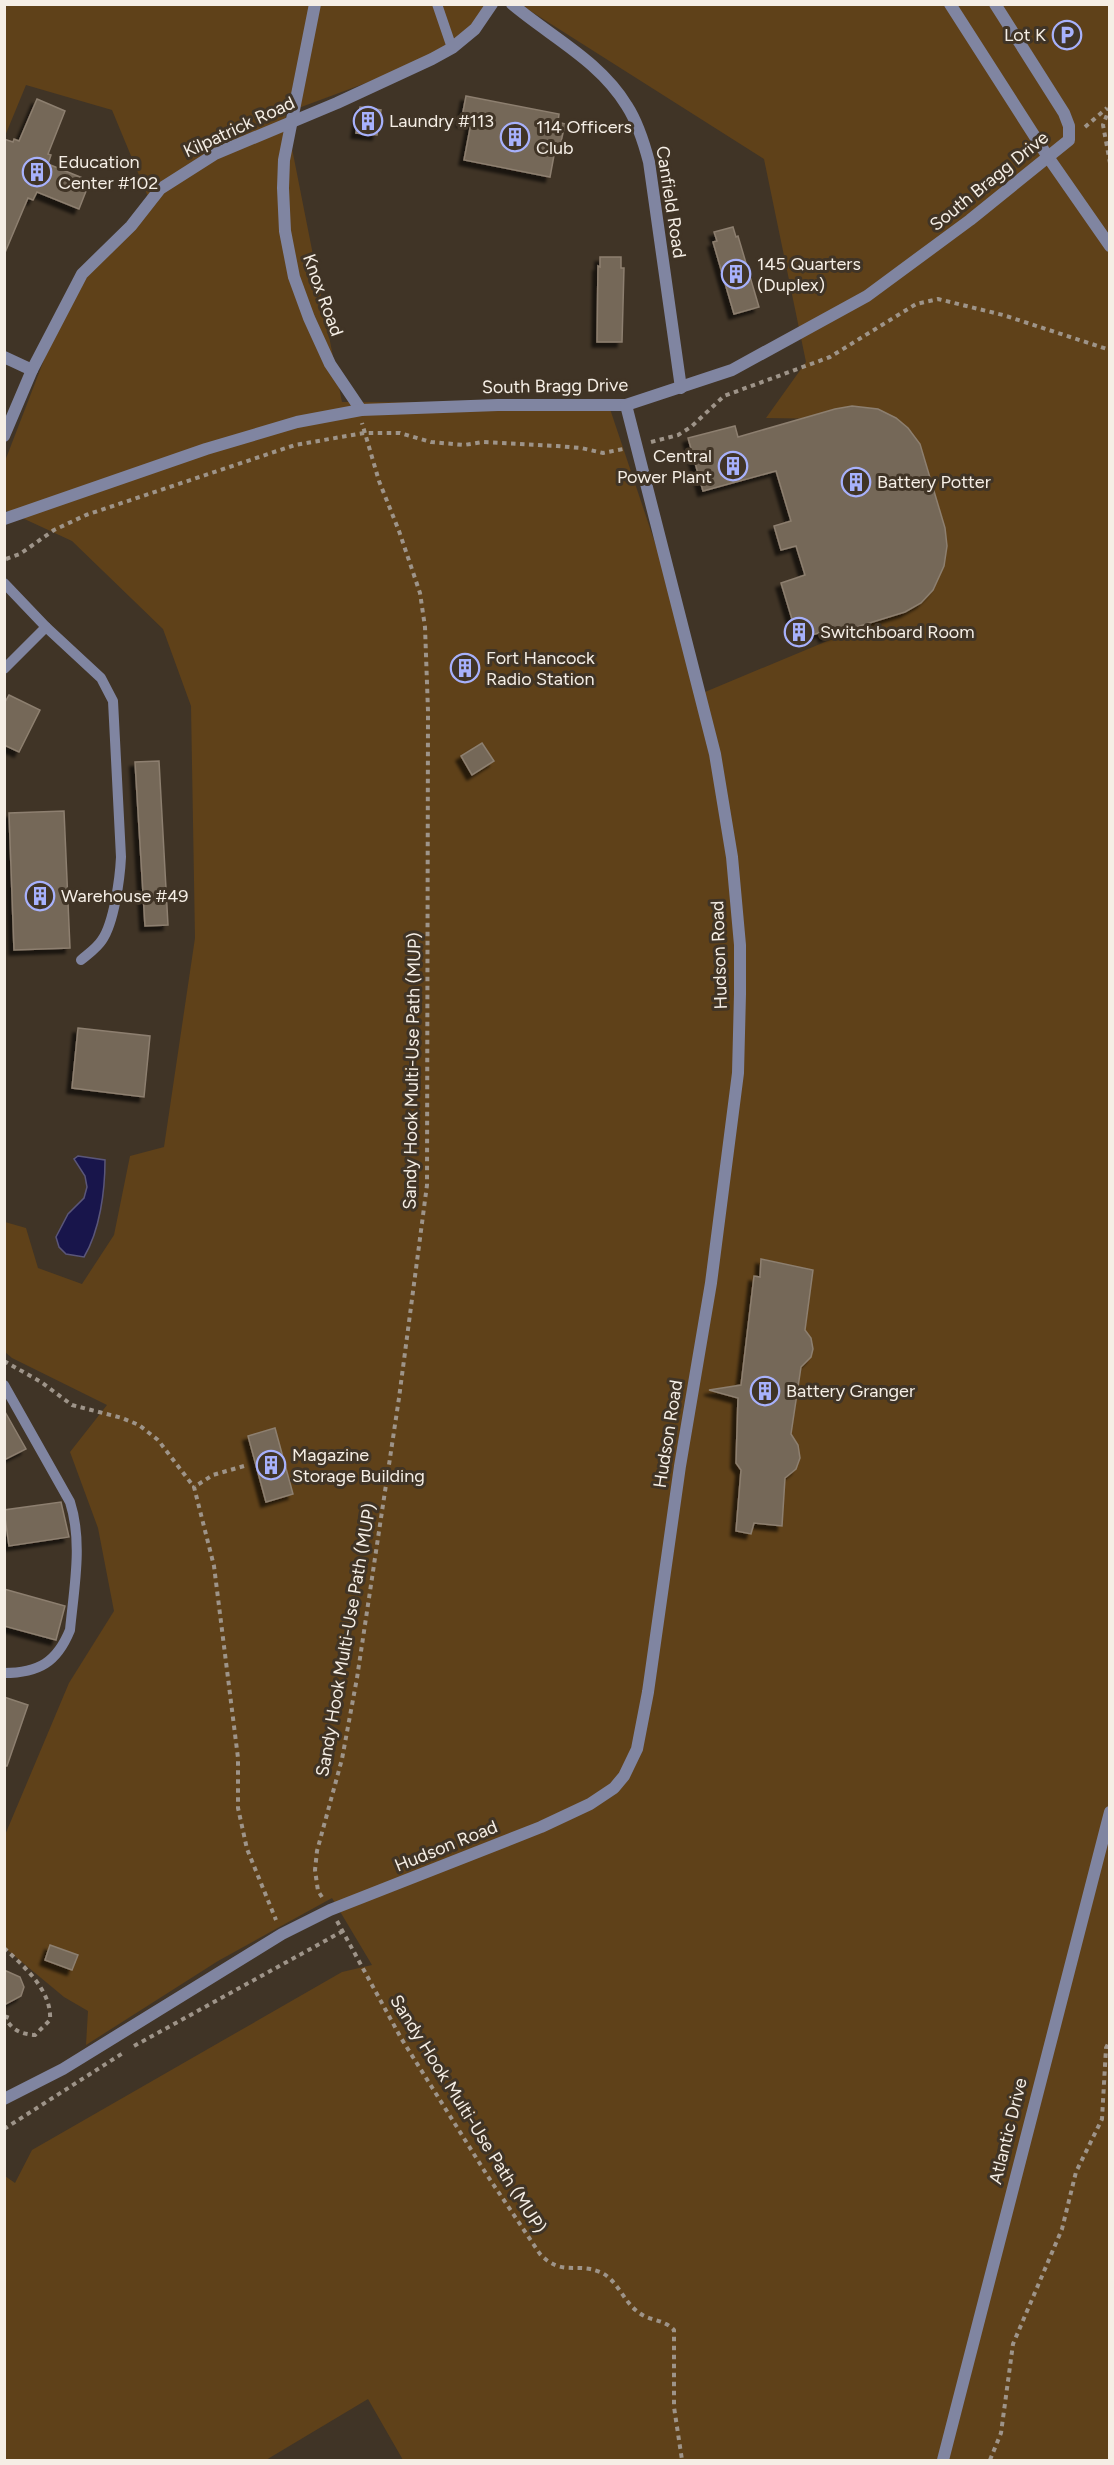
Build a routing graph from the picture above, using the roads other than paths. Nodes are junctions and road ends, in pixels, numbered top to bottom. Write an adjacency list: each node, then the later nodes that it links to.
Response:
1 (315, 4): 8 (street, Knox Road)
2 (437, 4): 7 (lane)
3 (492, 4): 7 (street, Kilpatrick Road)
4 (512, 4): 13 (street, Canfield Road)
5 (951, 4): 9 (street)
6 (995, 4): 9 (street, South Bragg Drive)
7 (452, 48): 8 (street, Kilpatrick Road)
8 (292, 122): 12 (street, Kilpatrick Road); 15 (street, Knox Road)
9 (1048, 157): 10 (street); 13 (street, South Bragg Drive)
10 (1110, 246)
11 (4, 357): 12 (street)
12 (32, 370): 16 (street, Kilpatrick Road)
13 (681, 388): 14 (street, South Bragg Drive)
14 (626, 405): 15 (street, South Bragg Drive); 25 (street, Hudson Road)
15 (361, 410): 17 (street, South Bragg Drive)
16 (4, 436)
17 (4, 519)
18 (4, 583): 19 (lane)
19 (46, 627): 20 (lane); 21 (lane)
20 (4, 669)
21 (81, 960)
22 (4, 1385): 23 (lane)
23 (4, 1673)
24 (1110, 1812): 26 (street, Atlantic Drive)
25 (4, 2099)
26 (943, 2460)

